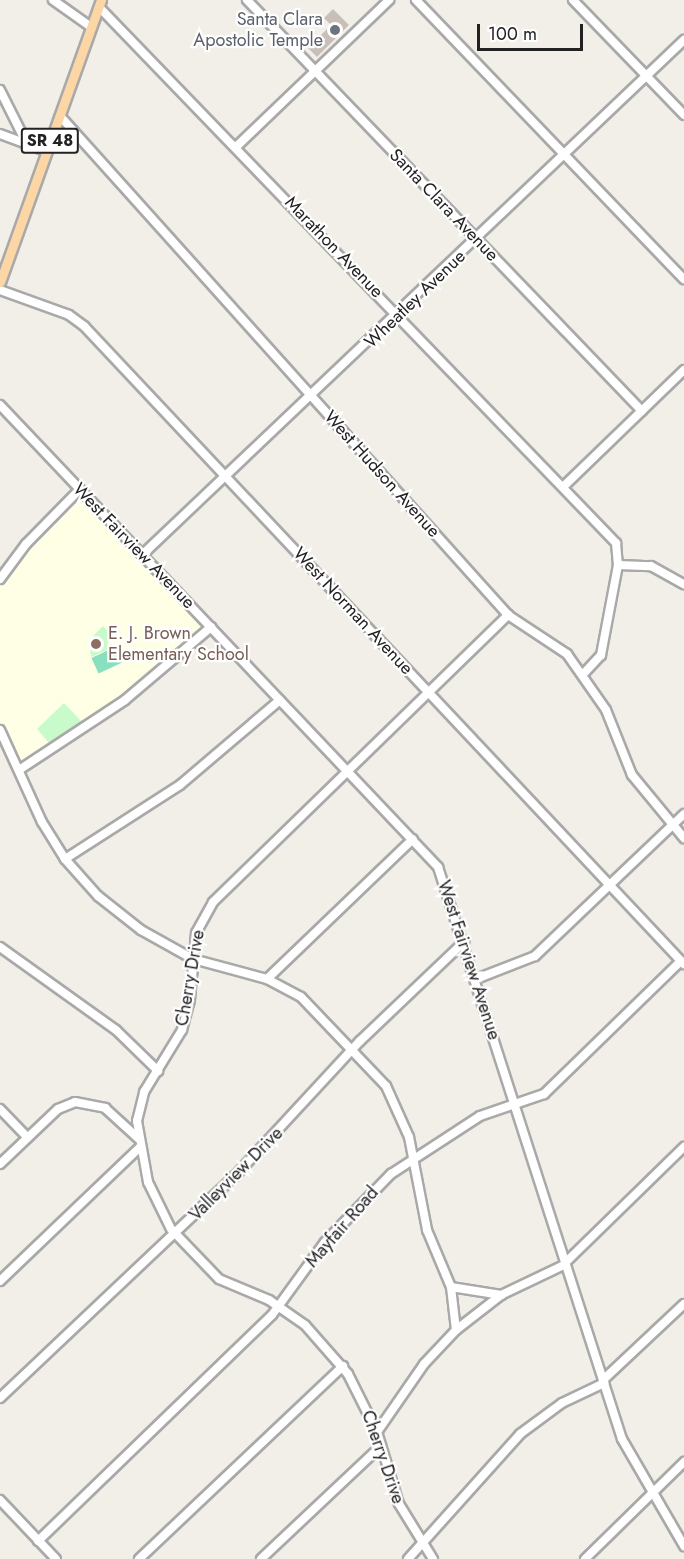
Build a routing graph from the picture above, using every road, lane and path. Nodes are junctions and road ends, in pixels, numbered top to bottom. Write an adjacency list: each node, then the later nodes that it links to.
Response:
1 (53, 0): 7 (street)
2 (247, 0): 9 (street, Santa Clara Avenue)
3 (389, 0): 9 (street)
4 (416, 0): 18 (street)
5 (573, 0): 10 (street)
6 (100, 3): 7 (main road, SR 48); 16 (street, Marathon Avenue)
7 (91, 27): 13 (main road, SR 48)
8 (684, 40): 10 (street, Wheatley Avenue)
9 (315, 71): 16 (street); 19 (street, Santa Clara Avenue)
10 (646, 76): 12 (street); 18 (street, Wheatley Avenue)
11 (0, 90): 15 (street)
12 (684, 115)
13 (60, 116): 17 (main road, SR 48); 25 (street, West Hudson Avenue)
14 (0, 134): 15 (street)
15 (27, 144): 17 (street)
16 (237, 146): 23 (street, Marathon Avenue)
17 (46, 151): 20 (main road, SR 48)
18 (565, 155): 19 (street, Wheatley Avenue); 21 (street)
19 (477, 239): 23 (street, Wheatley Avenue); 27 (street, Santa Clara Avenue)
20 (1, 278)
21 (684, 279)
22 (0, 290): 28 (street, West Norman Avenue)
23 (398, 314): 25 (street, Wheatley Avenue); 29 (street, Marathon Avenue)
24 (684, 370): 27 (street)
25 (312, 396): 28 (street, Wheatley Avenue); 35 (street, West Hudson Avenue)
26 (0, 405): 30 (street, West Fairview Avenue)
27 (642, 411): 29 (street)
28 (226, 475): 31 (street, Wheatley Avenue); 38 (street, West Norman Avenue)
29 (564, 486): 32 (street, Marathon Avenue)
30 (80, 489): 31 (street, West Fairview Avenue); 33 (street)
31 (142, 555): 36 (street, West Fairview Avenue)
32 (618, 565): 34 (street); 37 (street)
33 (0, 579)
34 (684, 584)
35 (508, 615): 37 (street, West Hudson Avenue); 38 (street, Cherry Drive)
36 (211, 627): 39 (street, West Fairview Avenue); 41 (street)
37 (584, 673): 44 (street, West Hudson Avenue)
38 (429, 693): 42 (street, Cherry Drive); 48 (street, West Norman Avenue)
39 (280, 700): 42 (street, West Fairview Avenue); 47 (street)
40 (0, 730): 41 (street)
41 (19, 770): 47 (street)
42 (348, 771): 46 (street, West Fairview Avenue); 51 (street, Cherry Drive)
43 (684, 814): 44 (street)
44 (672, 826): 45 (street, West Hudson Avenue); 48 (street)
45 (684, 838)
46 (413, 839): 49 (street, West Fairview Avenue); 53 (street)
47 (65, 859): 51 (street)
48 (609, 885): 52 (street, West Norman Avenue); 54 (street)
49 (465, 942): 54 (street, West Fairview Avenue); 55 (street, Valleyview Drive)
50 (0, 947): 56 (street)
51 (193, 959): 53 (street); 56 (street, Cherry Drive)
52 (682, 963): 57 (street, Mayfair Road)
53 (267, 979): 55 (street)
54 (476, 979): 57 (street, West Fairview Avenue)
55 (353, 1048): 62 (street); 64 (street, Valleyview Drive)
56 (158, 1071): 60 (street, Cherry Drive)
57 (514, 1103): 62 (street, Mayfair Road); 65 (street, West Fairview Avenue)
58 (0, 1109): 59 (street)
59 (27, 1137): 60 (street); 63 (street)
60 (140, 1143): 64 (street, Cherry Drive); 66 (street)
61 (684, 1147): 65 (street)
62 (412, 1158): 67 (street); 70 (street, Mayfair Road)
63 (0, 1164)
64 (174, 1233): 70 (street, Cherry Drive); 74 (street, Valleyview Drive)
65 (566, 1263): 68 (street); 73 (street, West Fairview Avenue)
66 (0, 1280)
67 (452, 1287): 68 (street); 71 (street)
68 (501, 1295): 71 (street)
69 (684, 1304): 73 (street)
70 (279, 1307): 72 (street, Cherry Drive); 80 (street, Mayfair Road)
71 (456, 1330): 75 (street)
72 (343, 1366): 75 (street, Cherry Drive); 84 (street)
73 (604, 1382): 78 (street, West Fairview Avenue); 81 (street)
74 (0, 1398)
75 (377, 1432): 76 (street, Cherry Drive)
76 (381, 1446): 81 (street, Cherry Drive); 85 (street)
77 (684, 1462): 78 (street)
78 (652, 1494): 82 (street, West Fairview Avenue); 88 (street)
79 (0, 1500): 80 (street)
80 (38, 1540): 83 (street)
81 (423, 1545): 86 (street); 87 (street, Cherry Drive)
82 (684, 1545)
83 (53, 1558)
84 (140, 1559)
85 (261, 1559)
86 (408, 1559)
87 (433, 1559)
88 (585, 1559)

